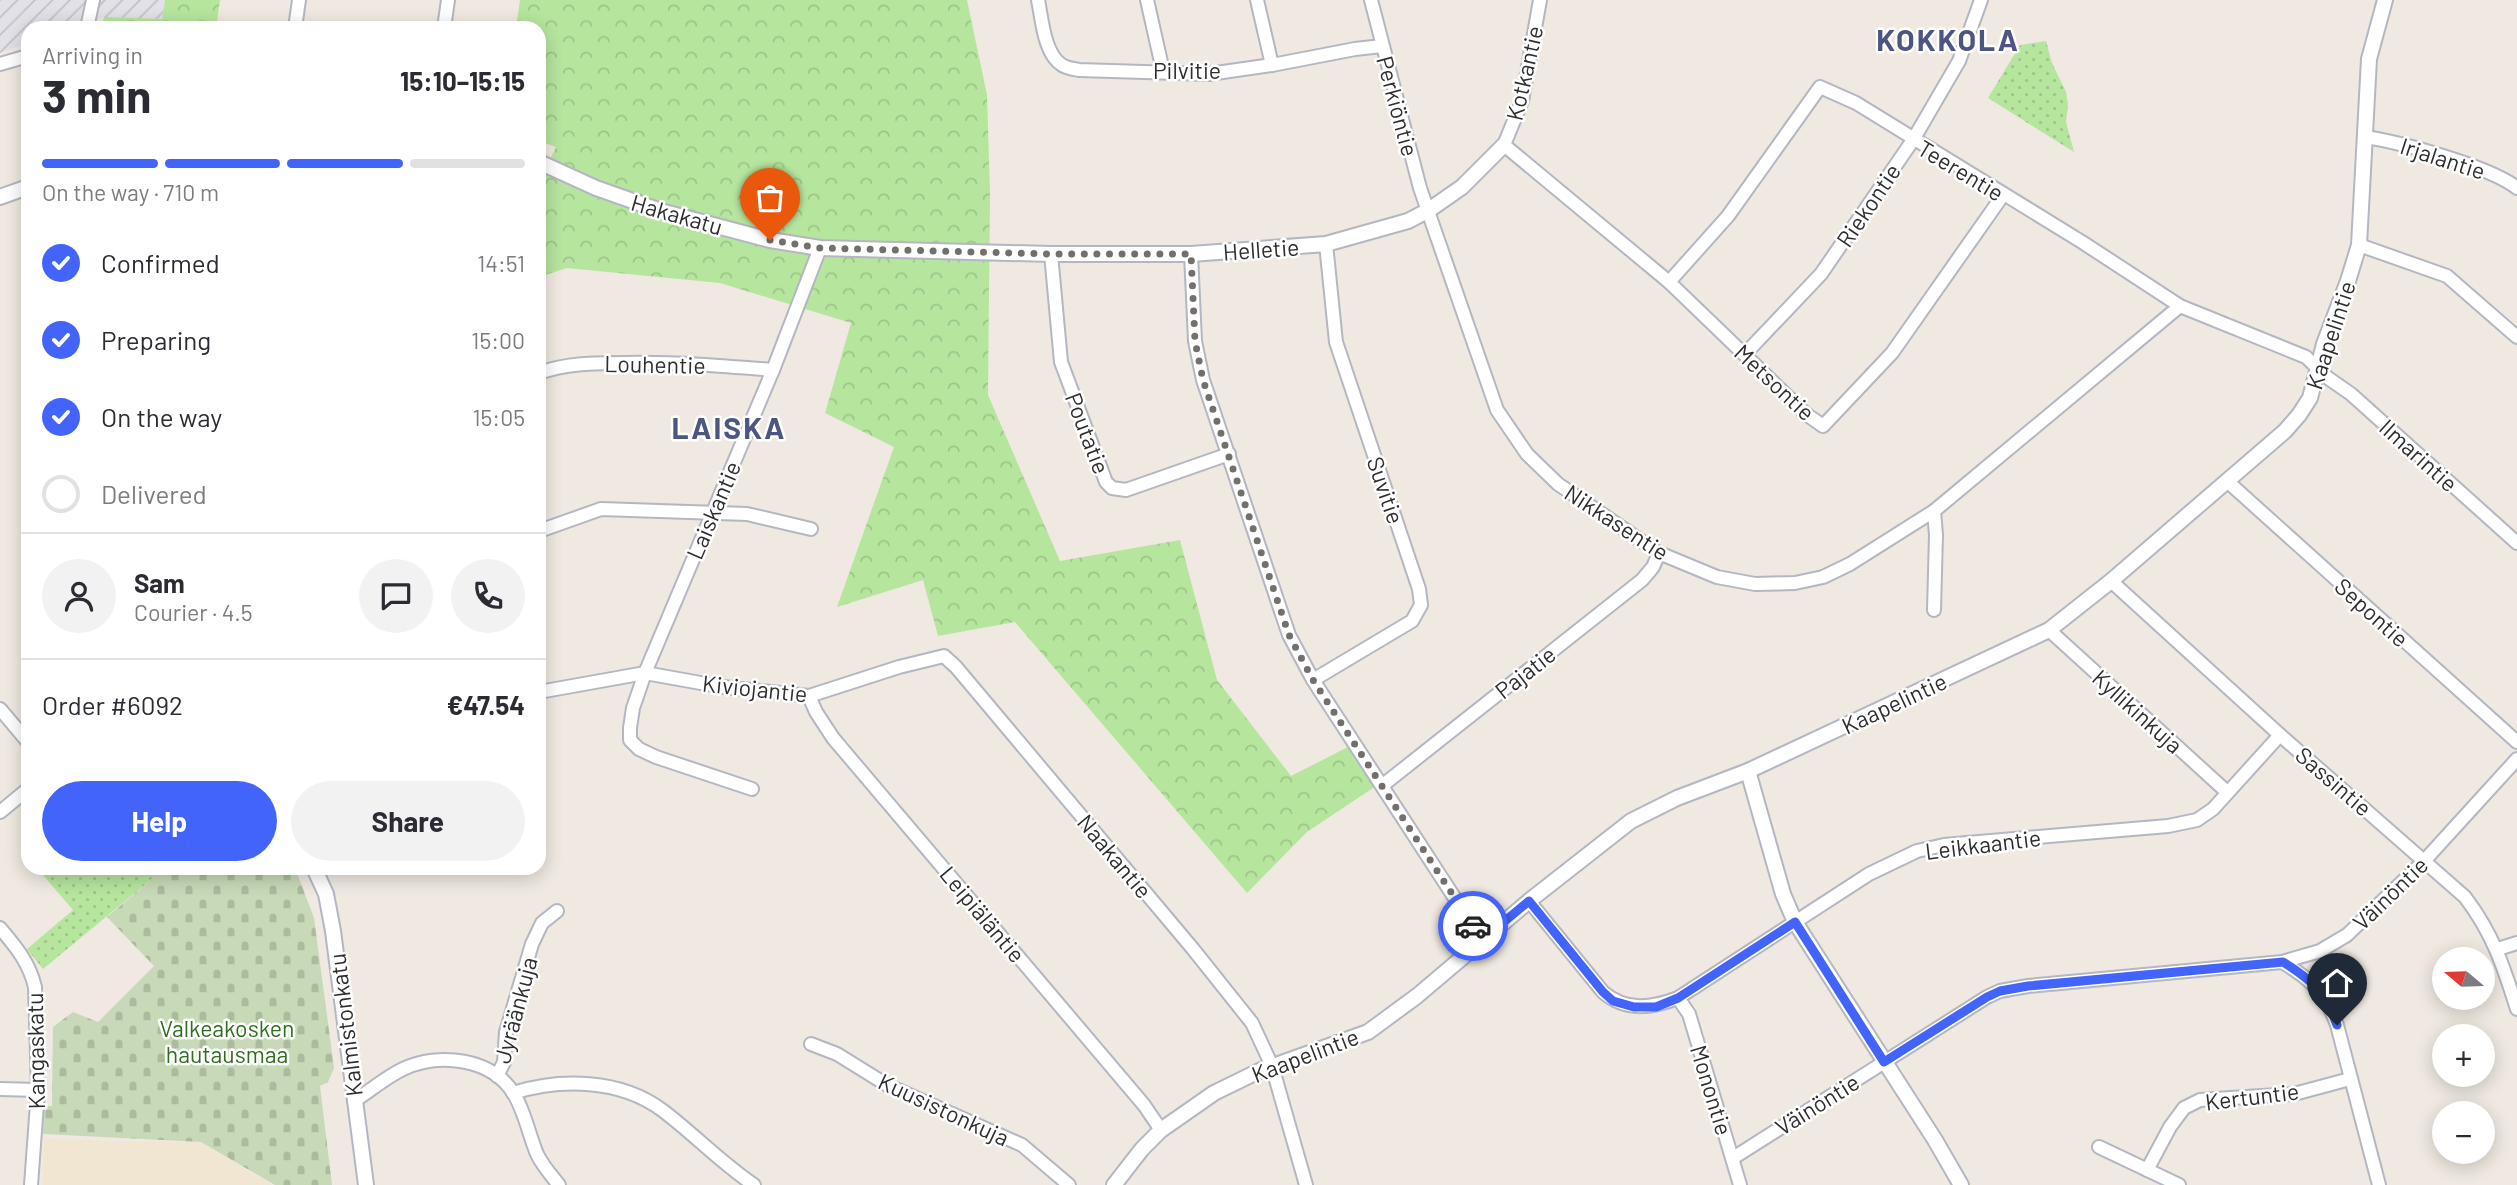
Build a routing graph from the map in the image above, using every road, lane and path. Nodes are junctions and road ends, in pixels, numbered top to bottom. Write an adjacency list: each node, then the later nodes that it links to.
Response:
1 (93, 0): 11 (street)
2 (299, 0): 12 (street)
3 (448, 0): 13 (street)
4 (1038, 0): 18 (street, Pilvitie)
5 (1147, 0): 18 (street)
6 (1257, 0): 17 (street)
7 (1371, 0): 14 (street, Perkiöntie)
8 (1540, 0): 21 (street, Kotkantie)
9 (1981, 0): 20 (street, Riekontie)
10 (2385, 0): 19 (street, Kaapelintie)
11 (88, 21)
12 (296, 21)
13 (445, 21)
14 (1382, 46): 17 (street, Pilvitie); 27 (street, Perkiöntie)
15 (21, 58): 16 (street)
16 (0, 64)
17 (1272, 65): 18 (street, Pilvitie)
18 (1163, 71)
19 (2365, 137): 23 (street, Irjalantie); 29 (street, Kaapelintie)
20 (1913, 140): 25 (street, Teerentie); 33 (street, Teerentie); 36 (street, Riekontie)
21 (1504, 145): 27 (street, Helletie); 33 (street, Metsontie)
22 (546, 165): 30 (street, Hakakatu)
23 (2517, 188)
24 (21, 190): 26 (street)
25 (2003, 195): 34 (street, Teerentie); 36 (street, Metsontie)
26 (0, 197)
27 (1429, 210): 28 (street, Helletie); 47 (street, Nikkasentie)
28 (1326, 244): 32 (street, Helletie); 53 (street, Suvitie)
29 (2359, 245): 35 (street); 37 (street, Kaapelintie)
30 (820, 248): 31 (street, Helletie); 38 (street, Laiskantie)
31 (1051, 254): 32 (street, Helletie); 40 (street, Poutatie)
32 (1191, 254): 40 (street)
33 (1670, 282): 36 (street, Metsontie)
34 (2180, 306): 37 (street, Teerentie); 42 (street, Nikkasentie)
35 (2517, 337)
36 (1745, 354)
37 (2318, 369): 41 (street, Kaapelintie); 46 (street, Ilmarintie)
38 (773, 370): 39 (street, Louhentie); 43 (street, Laiskantie)
39 (546, 371)
40 (1229, 454): 53 (street)
41 (2227, 481): 48 (street, Kaapelintie); 59 (street, Sepontie)
42 (1934, 511): 47 (street, Nikkasentie); 49 (street)
43 (710, 514): 44 (street); 45 (street); 52 (street, Laiskantie)
44 (546, 529)
45 (811, 529)
46 (2517, 543)
47 (1659, 553): 62 (street, Pajatie)
48 (2111, 581): 50 (street, Kaapelintie); 58 (street, Sassintie)
49 (1934, 610)
50 (2049, 630): 61 (street, Kaapelintie); 64 (street, Kyllikinkuja)
51 (944, 656): 55 (street, Kiviojantie); 81 (street, Naakantie)
52 (645, 673): 54 (street); 55 (street, Kiviojantie); 63 (street, Laiskantie)
53 (1313, 680): 62 (street)
54 (546, 691)
55 (809, 696): 88 (street, Leipiäläntie)
56 (0, 709): 57 (street)
57 (21, 734)
58 (2280, 735): 64 (street, Leikkaantie); 67 (street, Sassintie)
59 (2517, 742)
60 (2517, 759): 67 (street, Väinöntie)
61 (1748, 771): 69 (street, Kaapelintie); 71 (street)
62 (1383, 785): 73 (street)
63 (752, 789)
64 (2227, 793): 71 (street, Leikkaantie)
65 (21, 795): 66 (street)
66 (0, 812)
67 (2425, 860): 75 (street, Sassintie); 76 (street, Väinöntie)
68 (317, 875): 87 (street, Kalmistonkatu)
69 (1529, 901): 73 (street, Kaapelintie); 77 (street, Leikkaantie)
70 (557, 911): 82 (street, Jyräänkuja)
71 (1795, 922): 77 (street, Leikkaantie); 80 (street)
72 (0, 928): 85 (street, Kangaskatu)
73 (1482, 940): 81 (street, Kaapelintie)
74 (2517, 943): 75 (street)
75 (2498, 949): 78 (street, Sassintie)
76 (2283, 962): 80 (street, Väinöntie); 83 (street)
77 (1678, 998): 90 (street, Monontie)
78 (2517, 1009)
79 (811, 1044): 96 (street, Kuusistonkuja)
80 (1884, 1062): 90 (street, Väinöntie); 100 (street)
81 (1272, 1066): 88 (street, Kaapelintie); 98 (street, Naakantie)
82 (497, 1076): 86 (street); 87 (street)
83 (2350, 1079): 91 (street, Kertuntie); 102 (street)
84 (0, 1089): 85 (street)
85 (38, 1090): 92 (street, Kangaskatu)
86 (513, 1093): 94 (street); 95 (street)
87 (354, 1101): 93 (street, Kalmistonkatu)
88 (1161, 1130): 97 (street, Kaapelintie)
89 (2099, 1147): 91 (street)
90 (1733, 1158): 99 (street, Monontie)
91 (2147, 1170): 101 (street)
92 (31, 1185)
93 (366, 1185)
94 (559, 1185)
95 (754, 1185)
96 (1069, 1185)
97 (1114, 1185)
98 (1306, 1185)
99 (1740, 1185)
100 (1961, 1185)
101 (2179, 1185)
102 (2379, 1185)

